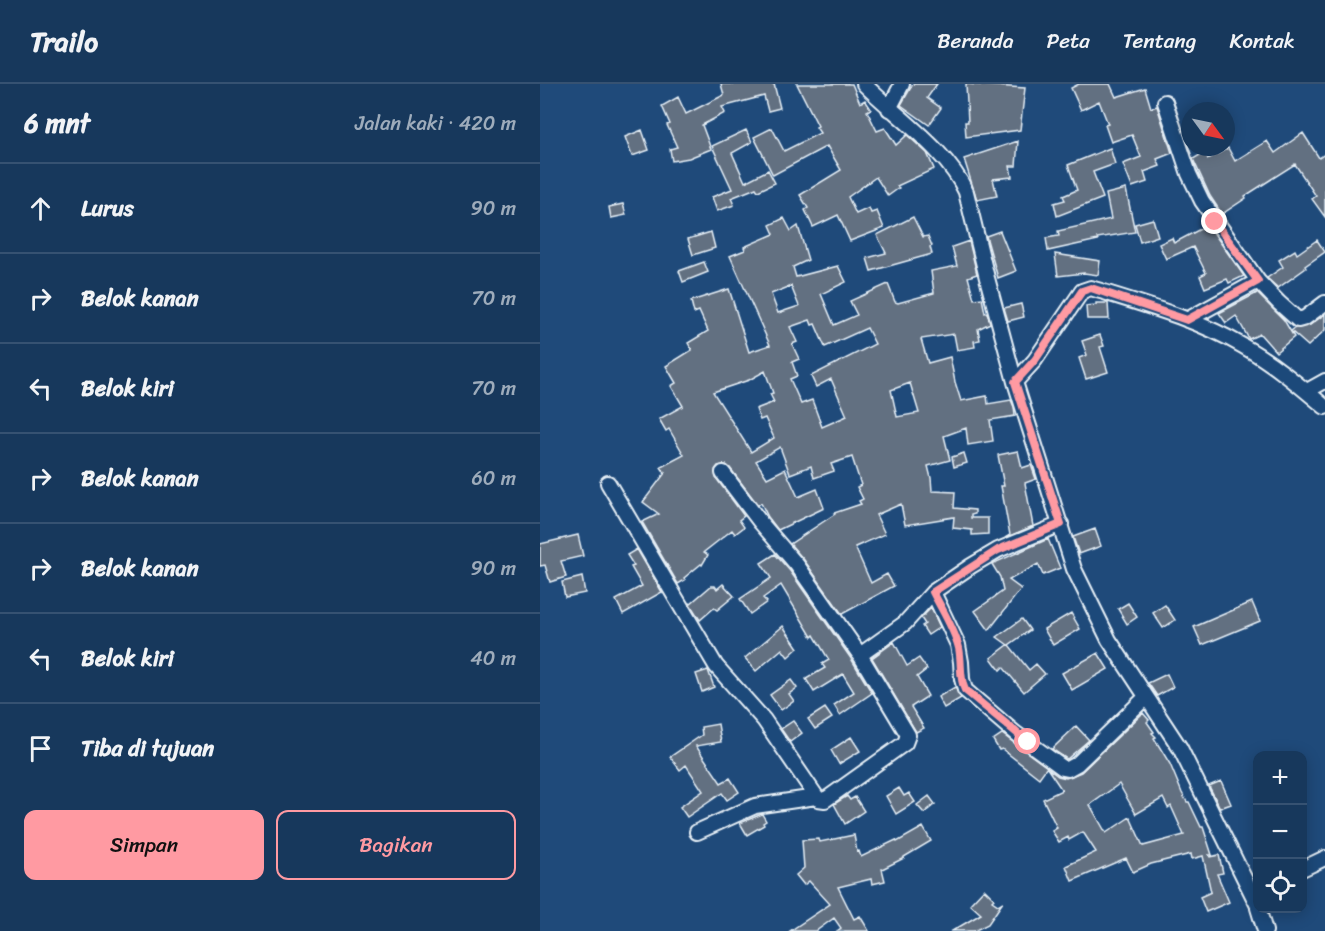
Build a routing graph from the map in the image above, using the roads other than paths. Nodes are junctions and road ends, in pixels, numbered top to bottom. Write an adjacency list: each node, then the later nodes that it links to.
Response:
1 (864, 84): 4 (street)
2 (902, 84): 4 (street)
3 (1165, 102): 5 (street)
4 (889, 109): 9 (street)
5 (1258, 281): 6 (street); 7 (street)
6 (1325, 303)
7 (1187, 320): 9 (street); 10 (street)
8 (1325, 381): 10 (street)
9 (1015, 382): 14 (street)
10 (1307, 392): 11 (street)
11 (1325, 407)
12 (723, 473): 16 (street)
13 (608, 483): 18 (street)
14 (1061, 524): 15 (street); 17 (street)
15 (933, 592): 16 (street); 17 (street)
16 (860, 656): 18 (street)
17 (1146, 697): 22 (street)
18 (816, 797): 19 (street)
19 (697, 832)
20 (1325, 858): 21 (street)
21 (1307, 867)
22 (1253, 895)
23 (1260, 913): 24 (street)
24 (1265, 931)

